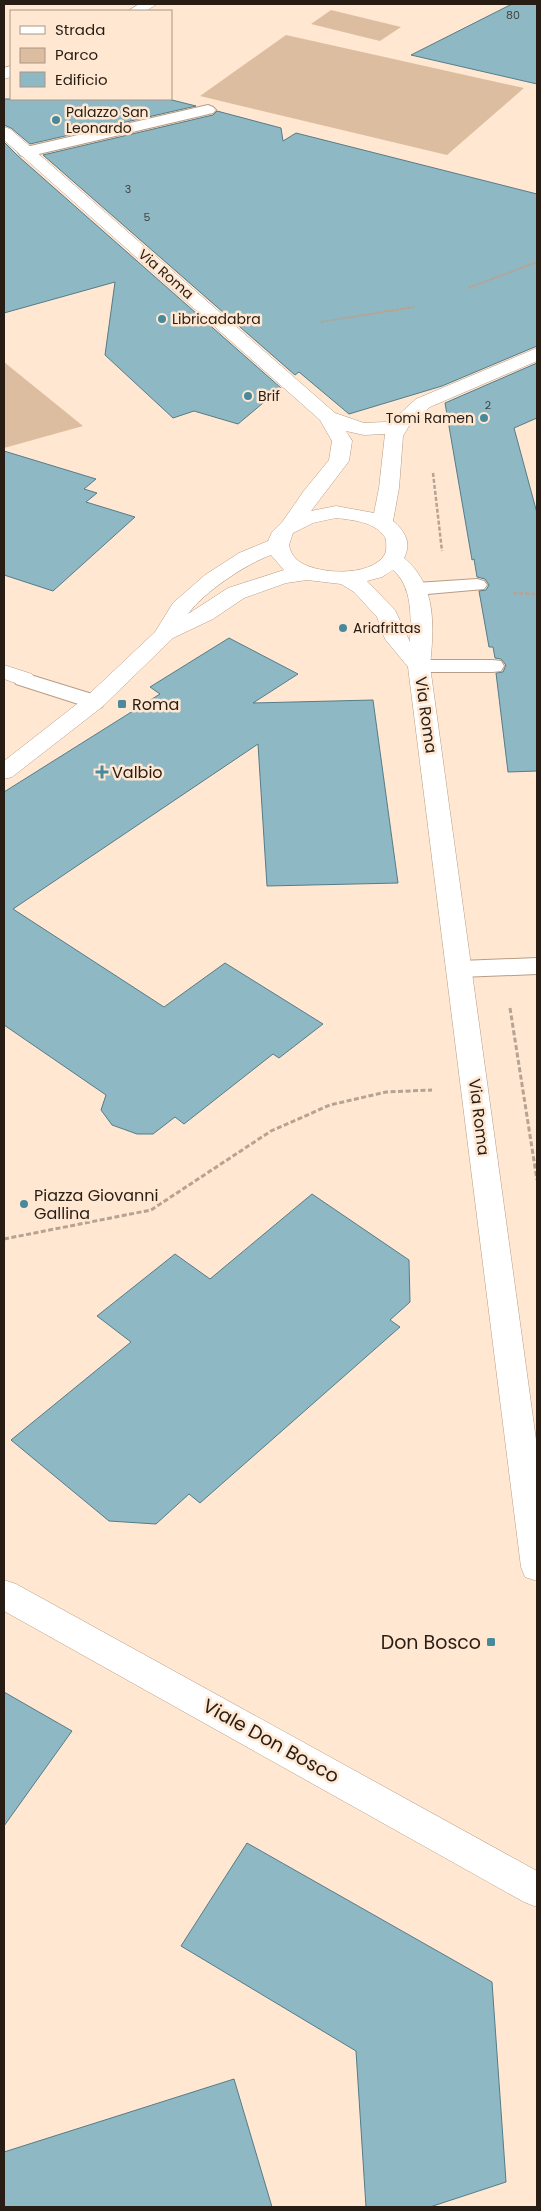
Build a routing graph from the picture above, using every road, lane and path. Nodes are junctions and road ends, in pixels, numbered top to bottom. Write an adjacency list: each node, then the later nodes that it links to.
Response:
1 (150, 4): 2 (street)
2 (137, 10)
3 (208, 110): 5 (lane)
4 (4, 132): 5 (street, Via Roma)
5 (26, 152): 13 (street, Via Roma)
6 (537, 262): 7 (path)
7 (512, 272): 8 (path); 9 (path)
8 (518, 276)
9 (468, 288)
10 (414, 308): 11 (path)
11 (321, 322)
12 (537, 354): 14 (street)
13 (328, 417): 14 (street, Via Roma); 16 (street, Via Roma)
14 (401, 423): 15 (street)
15 (382, 523): 16 (street); 18 (street)
16 (292, 524): 17 (street)
17 (278, 545): 19 (street); 23 (street)
18 (393, 559): 20 (street); 22 (street, Via Roma)
19 (308, 574): 20 (street); 23 (street)
20 (347, 578): 24 (street, Via Roma)
21 (477, 586): 22 (lane)
22 (416, 589): 24 (street, Via Roma)
23 (164, 636): 27 (street)
24 (418, 666): 25 (lane); 30 (street, Via Roma)
25 (493, 666)
26 (14, 676): 27 (lane)
27 (94, 702): 28 (street)
28 (4, 772)
29 (537, 966): 30 (lane)
30 (460, 970): 31 (street, Via Roma)
31 (476, 1089): 32 (path); 33 (street, Via Roma)
32 (4, 1239)
33 (537, 1567)
34 (4, 1594): 35 (street, Viale Don Bosco)
35 (537, 1890)

